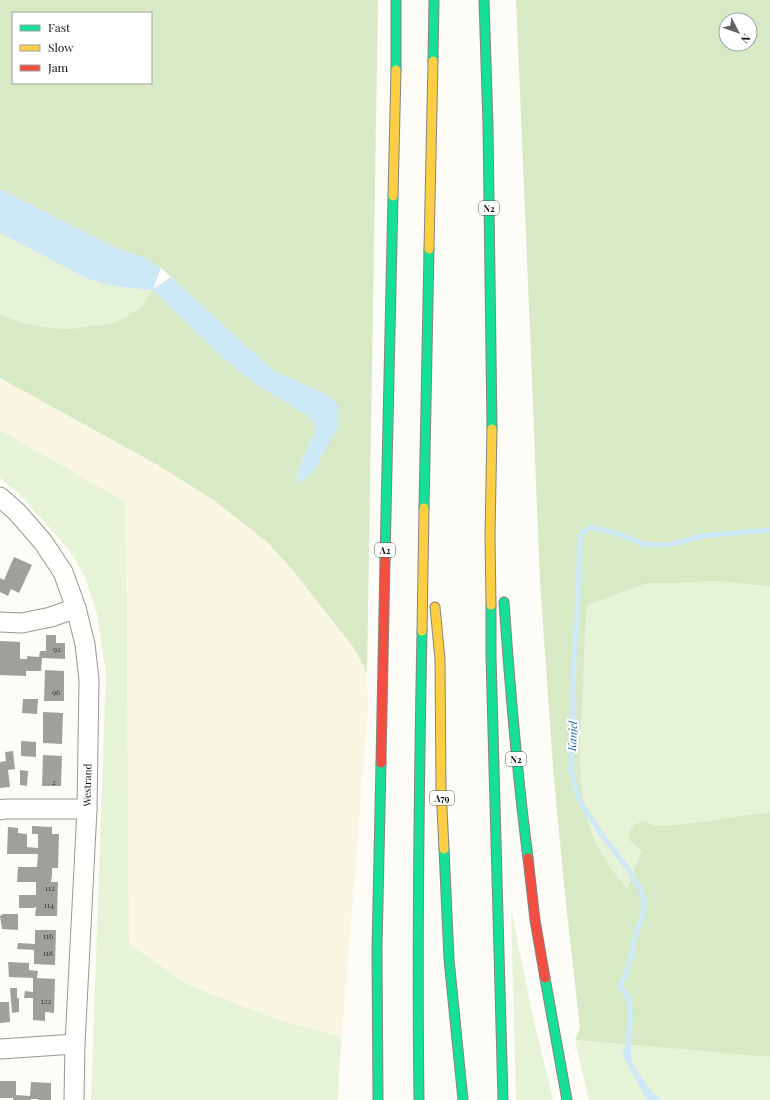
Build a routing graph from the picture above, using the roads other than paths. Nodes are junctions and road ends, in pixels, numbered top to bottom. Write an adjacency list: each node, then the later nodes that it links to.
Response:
1 (396, 0): 18 (highway, A2)
2 (434, 0): 6 (highway)
3 (484, 0): 4 (highway, N2)
4 (492, 415): 7 (highway, N2); 21 (highway)
5 (0, 497): 11 (street, Westrand)
6 (425, 497): 8 (highway); 19 (highway)
7 (499, 526)
8 (432, 574)
9 (504, 596): 22 (highway, N2)
10 (434, 597): 20 (highway, A79)
11 (76, 608): 12 (street); 13 (street, Westrand)
12 (0, 622)
13 (87, 809): 14 (street); 15 (street, Westrand)
14 (0, 810)
15 (75, 1044): 16 (street); 17 (street, Westrand)
16 (0, 1049)
17 (74, 1100)
18 (378, 1100)
19 (419, 1100)
20 (463, 1100)
21 (503, 1100)
22 (567, 1100)

